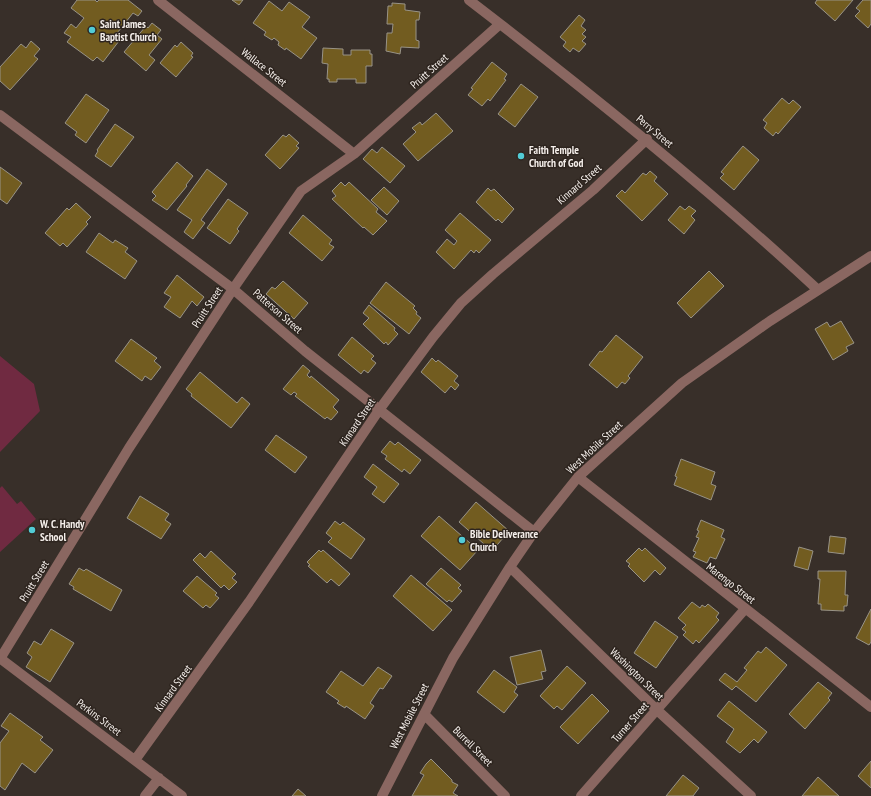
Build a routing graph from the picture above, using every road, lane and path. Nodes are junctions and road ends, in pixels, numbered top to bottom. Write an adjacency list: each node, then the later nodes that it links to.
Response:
1 (158, 0): 6 (street, Wallace Street)
2 (469, 0): 3 (street, Perry Street)
3 (500, 24): 5 (street, Perry Street); 6 (street, Pruitt Street)
4 (0, 115): 8 (street, Patterson Street)
5 (647, 139): 9 (street, Perry Street); 10 (street, Kinnard Street)
6 (354, 154): 8 (street, Pruitt Street)
7 (871, 256): 9 (street, West Mobile Street)
8 (233, 289): 10 (street, Patterson Street); 15 (street, Pruitt Street)
9 (818, 290): 11 (street, West Mobile Street)
10 (379, 410): 12 (street, Patterson Street); 19 (street, Kinnard Street)
11 (578, 477): 12 (street, West Mobile Street); 14 (street, Marengo Street)
12 (534, 532): 13 (street, West Mobile Street)
13 (510, 567): 17 (street, Washington Street); 18 (street, West Mobile Street)
14 (745, 609): 16 (street, Marengo Street); 17 (street, Turner Street)
15 (0, 659): 19 (street, Perkins Street)
16 (871, 707)
17 (657, 710): 25 (street, Turner Street); 26 (street, Washington Street)
18 (424, 714): 23 (street, West Mobile Street); 24 (street, Burrell Street)
19 (135, 760): 20 (street, Perkins Street)
20 (159, 778): 21 (street); 22 (street, Perkins Street)
21 (145, 796)
22 (182, 796)
23 (382, 796)
24 (505, 796)
25 (581, 796)
26 (751, 796)

